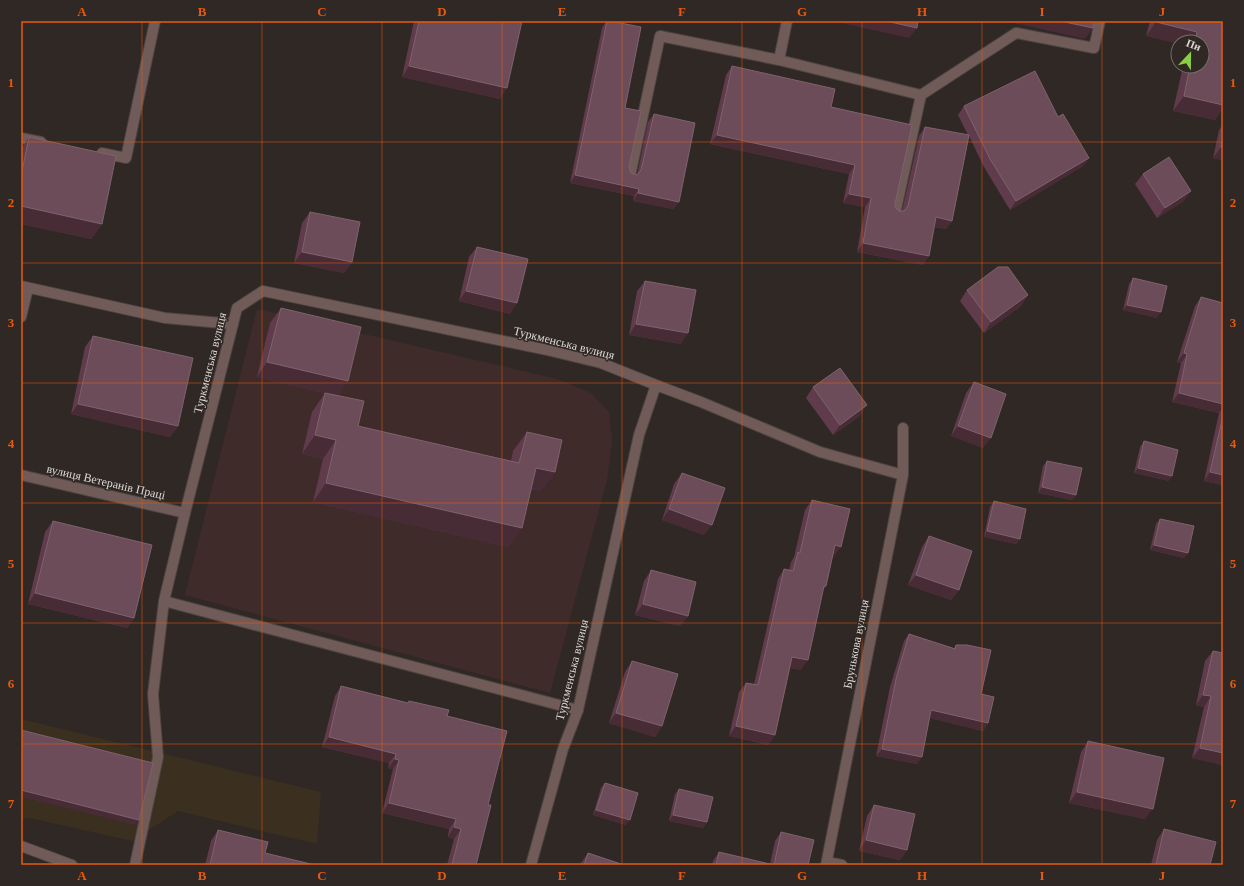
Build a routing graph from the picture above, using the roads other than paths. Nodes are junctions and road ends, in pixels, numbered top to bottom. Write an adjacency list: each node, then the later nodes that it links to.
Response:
1 (155, 21): 8 (street)
2 (787, 21): 4 (street)
3 (1100, 21): 5 (street)
4 (779, 60): 5 (street); 9 (street)
5 (921, 95): 10 (street)
6 (21, 138): 7 (street)
7 (51, 143)
8 (89, 151)
9 (630, 176)
10 (894, 214)
11 (24, 287): 12 (street); 13 (street)
12 (21, 317)
13 (233, 324): 14 (street, Туркменська вулиця); 18 (street, Туркменська вулиця)
14 (656, 386): 17 (street); 20 (street, Туркменська вулиця)
15 (903, 428): 17 (street, Брунькова вулиця)
16 (21, 475): 18 (street, вулиця Ветеранів Праці)
17 (903, 475): 22 (street, Брунькова вулиця)
18 (185, 513): 19 (street, Туркменська вулиця)
19 (164, 601): 20 (street); 24 (street, Туркменська вулиця)
20 (578, 710): 25 (street, Туркменська вулиця)
21 (21, 846): 23 (street)
22 (827, 863): 26 (street)
23 (72, 865)
24 (135, 865)
25 (532, 865)
26 (842, 865)

